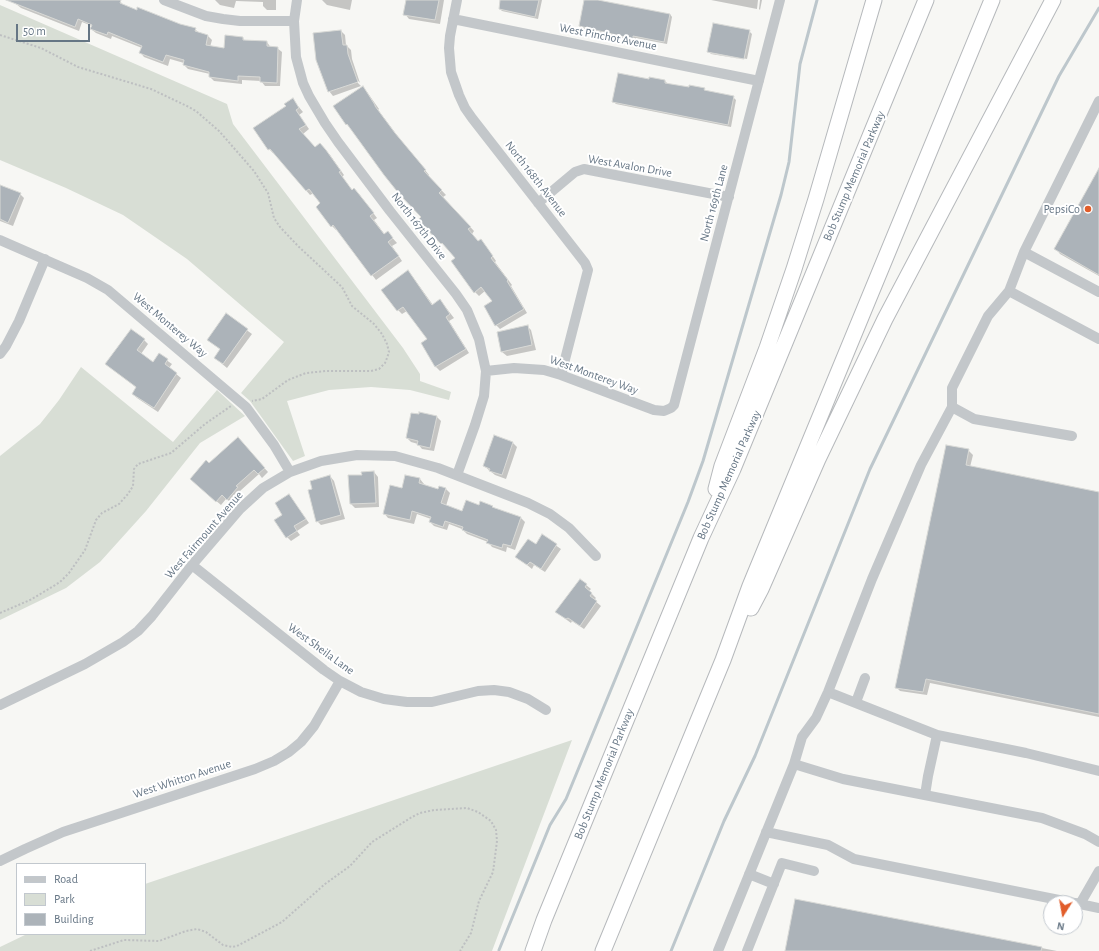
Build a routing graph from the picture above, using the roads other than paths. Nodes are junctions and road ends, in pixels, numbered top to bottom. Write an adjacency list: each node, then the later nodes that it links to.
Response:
1 (164, 0): 10 (street)
2 (296, 0): 10 (street, North 167th Drive)
3 (457, 0): 9 (street, North 168th Avenue)
4 (780, 0): 11 (street, North 169th Lane)
5 (874, 0): 29 (highway)
6 (926, 0): 29 (highway, Bob Stump Memorial Parkway)
7 (992, 0): 32 (highway)
8 (1053, 0): 32 (highway)
9 (453, 19): 11 (street, West Pinchot Avenue); 14 (street, North 168th Avenue)
10 (294, 21): 22 (street, North 167th Drive)
11 (759, 80): 13 (street, North 169th Lane)
12 (1099, 101): 16 (street)
13 (729, 197): 14 (street, West Avalon Drive); 25 (street, North 169th Lane)
14 (538, 203): 23 (street, North 168th Avenue)
15 (0, 240): 17 (street, West Monterey Way)
16 (1024, 252): 18 (street); 19 (street)
17 (45, 259): 21 (street); 27 (street, West Monterey Way)
18 (1009, 291): 20 (street); 24 (street)
19 (1099, 292)
20 (1099, 338)
21 (0, 354)
22 (486, 372): 23 (street, West Monterey Way); 28 (street, North 167th Drive)
23 (561, 375): 25 (street, West Monterey Way)
24 (952, 407): 26 (street); 35 (street)
25 (668, 410)
26 (1072, 436)
27 (290, 472): 28 (street, West Fairmount Avenue); 31 (street, West Fairmount Avenue)
28 (456, 475): 30 (street, West Fairmount Avenue)
29 (705, 530): 54 (highway, Bob Stump Memorial Parkway)
30 (596, 556)
31 (192, 565): 34 (street, West Sheila Lane); 37 (street, West Fairmount Avenue)
32 (723, 660): 57 (highway)
33 (865, 678): 36 (street)
34 (340, 681): 38 (street, West Sheila Lane); 45 (street, West Whitton Avenue)
35 (828, 692): 36 (street); 40 (street)
36 (856, 702): 39 (street)
37 (0, 705)
38 (546, 710)
39 (937, 735): 41 (street); 42 (street)
40 (794, 764): 42 (street); 43 (street)
41 (1099, 771)
42 (926, 795): 44 (street)
43 (766, 832): 48 (street); 51 (street)
44 (1099, 842)
45 (0, 861)
46 (814, 871): 49 (street)
47 (1099, 871): 50 (street)
48 (749, 874): 49 (street); 58 (street)
49 (774, 884): 59 (street)
50 (1082, 895)
51 (1043, 897)
52 (1083, 905): 53 (street)
53 (1099, 908)
54 (544, 920): 55 (highway); 56 (highway, Bob Stump Memorial Parkway)
55 (526, 951)
56 (533, 951)
57 (603, 951)
58 (718, 951)
59 (747, 951)

